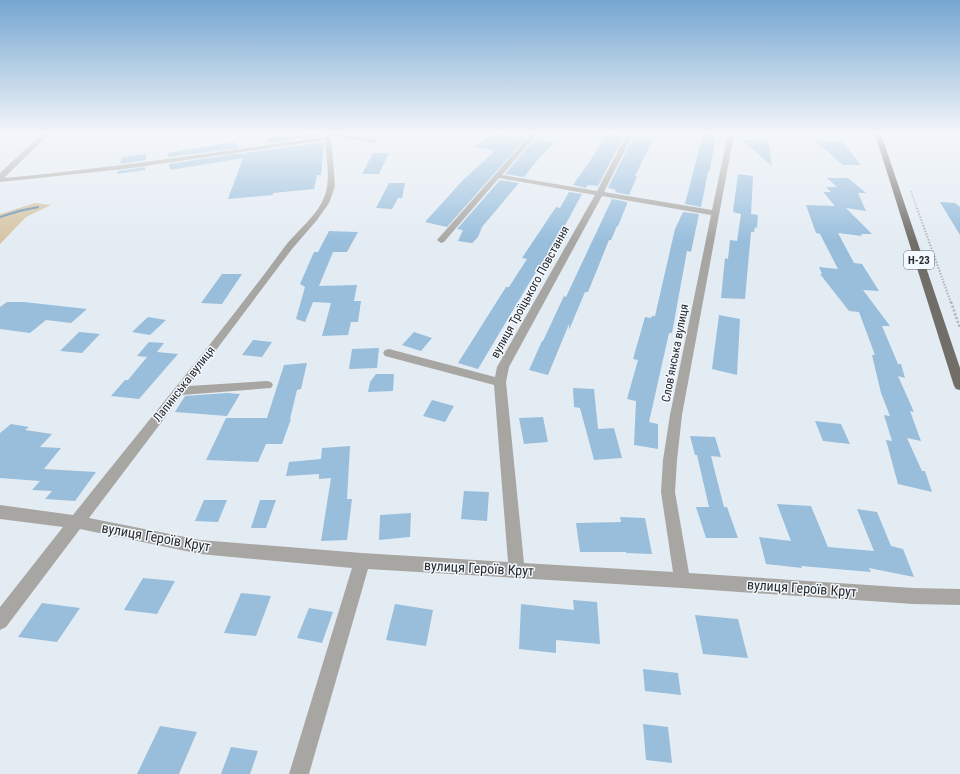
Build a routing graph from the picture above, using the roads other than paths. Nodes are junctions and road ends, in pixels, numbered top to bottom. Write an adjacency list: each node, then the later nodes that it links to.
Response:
1 (7, 170): 9 (street)
2 (97, 170): 10 (street)
3 (330, 170): 18 (street, Лапинська вулиця)
4 (502, 170): 8 (street)
5 (612, 170): 11 (street, вулиця Троїцького Повстання)
6 (725, 170): 12 (street, Словʼянська вулиця)
7 (890, 170): 17 (main road, Н-23)
8 (497, 176): 11 (street); 13 (street)
9 (0, 177)
10 (0, 180)
11 (600, 193): 12 (street); 15 (street, вулиця Троїцького Повстання)
12 (716, 213): 23 (street, Словʼянська вулиця)
13 (441, 240)
14 (389, 353): 15 (street)
15 (500, 382): 22 (street, вулиця Троїцького Повстання)
16 (267, 385): 18 (street)
17 (960, 386)
18 (179, 391): 20 (street, Лапинська вулиця)
19 (0, 512): 20 (street, вулиця Героїв Крут)
20 (76, 522): 21 (street, вулиця Героїв Крут); 25 (street, Лапинська вулиця)
21 (362, 561): 22 (street, вулиця Героїв Крут); 26 (street)
22 (517, 570): 23 (street, вулиця Героїв Крут)
23 (682, 580): 24 (street, вулиця Героїв Крут)
24 (960, 597)
25 (0, 621)
26 (299, 774)

